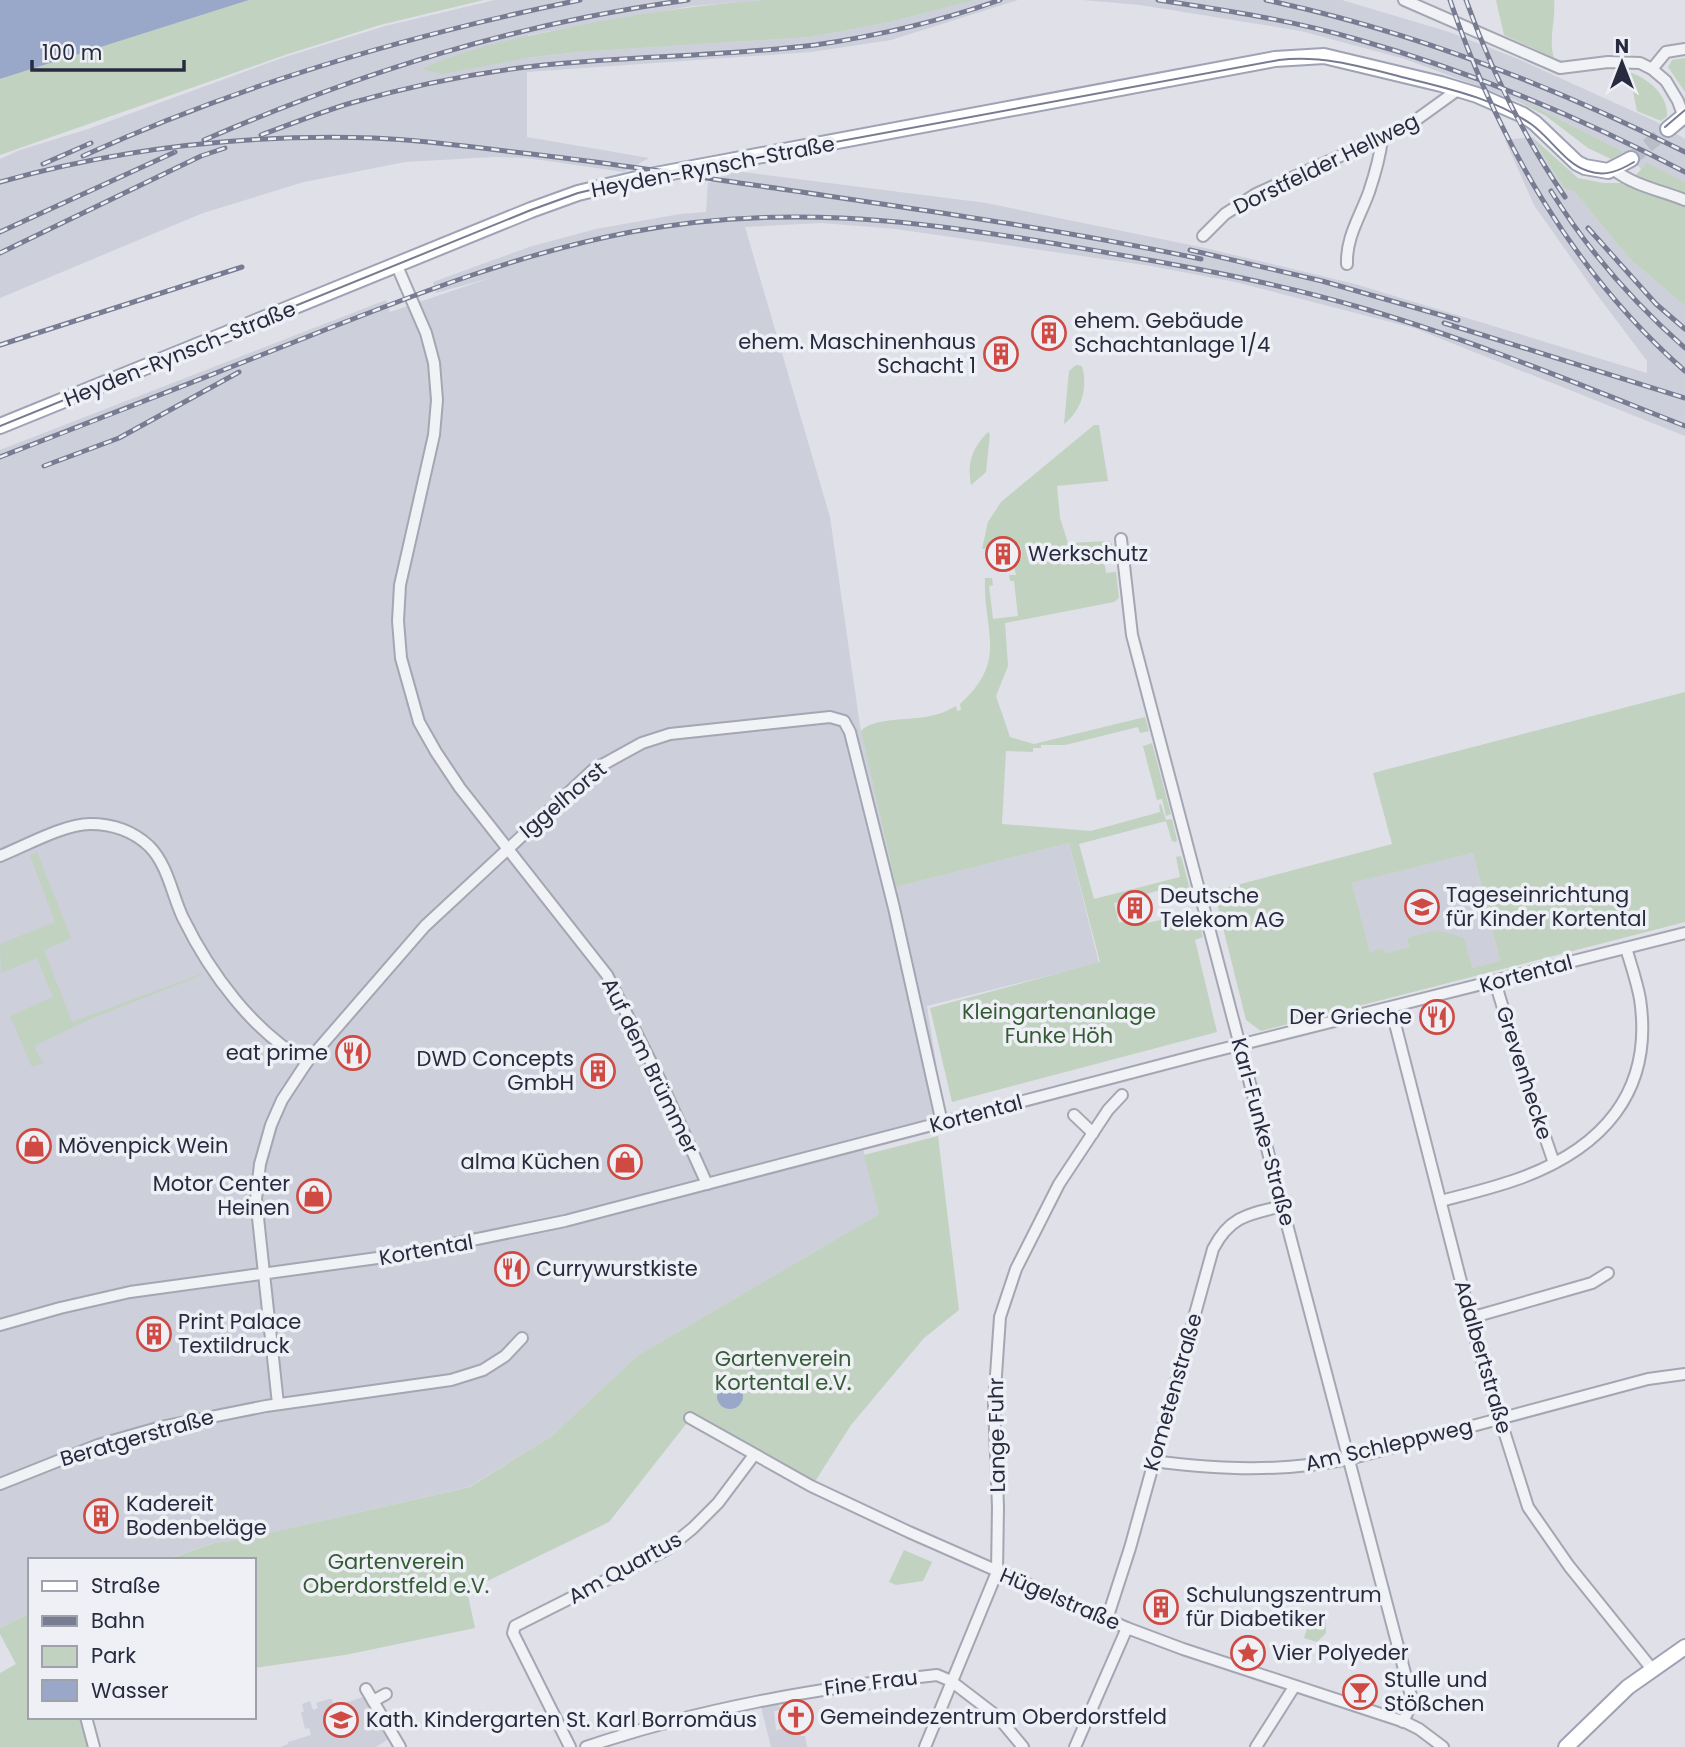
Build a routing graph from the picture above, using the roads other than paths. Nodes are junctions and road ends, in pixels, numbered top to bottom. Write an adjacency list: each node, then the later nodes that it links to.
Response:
1 (1404, 0): 3 (street)
2 (1685, 49): 3 (street)
3 (1652, 69): 5 (street)
4 (1459, 89): 7 (street, Dorstfelder Hellweg); 9 (main road); 13 (main road, Heyden-Rynsch-Straße)
5 (1684, 115): 6 (main road)
6 (1668, 129)
7 (1381, 139): 11 (street, Dorstfelder Hellweg); 12 (street)
8 (1631, 159): 9 (main road)
9 (1613, 169): 10 (street)
10 (1685, 200)
11 (1203, 236)
12 (1347, 264)
13 (397, 266): 14 (main road, Heyden-Rynsch-Straße); 16 (street, Auf dem Brümmer)
14 (0, 426)
15 (1121, 539): 22 (street, Karl-Funke-Straße)
16 (506, 848): 23 (street, Iggelhorst); 26 (street, Iggelhorst); 29 (street, Auf dem Brümmer)
17 (0, 856): 23 (street)
18 (1685, 933): 19 (street, Kortental)
19 (1626, 948): 20 (street, Kortental); 28 (street)
20 (1495, 982): 21 (street, Kortental); 28 (street, Grevenhecke)
21 (1391, 1009): 22 (street, Kortental); 30 (street, Adalbertstraße)
22 (1240, 1046): 26 (street, Kortental); 31 (street, Karl-Funke-Straße)
23 (307, 1062): 33 (street, Iggelhorst)
24 (1122, 1095): 27 (street, Lange Fuhr)
25 (1074, 1115): 27 (street)
26 (942, 1123): 29 (street, Kortental)
27 (1093, 1133): 45 (street, Lange Fuhr)
28 (1554, 1163): 30 (street)
29 (707, 1184): 33 (street, Kortental)
30 (1441, 1201): 34 (street, Adalbertstraße)
31 (1283, 1206): 42 (street, Karl-Funke-Straße); 43 (street, Kometenstraße)
32 (1608, 1273): 34 (street)
33 (263, 1275): 35 (street, Kortental); 38 (street)
34 (1470, 1318): 40 (street, Adalbertstraße)
35 (0, 1325)
36 (522, 1338): 38 (street, Beratgerstraße)
37 (1685, 1374): 40 (street, Am Schleppweg)
38 (278, 1404): 44 (street, Beratgerstraße)
39 (690, 1418): 41 (street, Hügelstraße)
40 (1499, 1419): 42 (street, Am Schleppweg); 49 (street, Adalbertstraße)
41 (754, 1455): 45 (street, Hügelstraße); 60 (street, Am Quartus)
42 (1349, 1459): 43 (street, Am Schleppweg); 56 (street, Karl-Funke-Straße)
43 (1153, 1461): 46 (street, Kometenstraße)
44 (0, 1484)
45 (998, 1572): 46 (street, Hügelstraße); 50 (street, Lange Fuhr)
46 (1107, 1619): 47 (street, Hügelstraße)
47 (1127, 1628): 51 (street, Hügelstraße); 64 (street)
48 (1685, 1647): 49 (main road)
49 (1652, 1669): 67 (main road)
50 (951, 1681): 57 (street, Fine Frau); 62 (street, Lange Fuhr); 63 (street)
51 (1294, 1687): 56 (street, Hügelstraße); 65 (street)
52 (366, 1689): 54 (street)
53 (386, 1693): 54 (street)
54 (373, 1701): 59 (street)
55 (87, 1719): 58 (street)
56 (1403, 1721): 66 (street, Hügelstraße)
57 (602, 1745): 61 (street, Fine Frau)
58 (94, 1747)
59 (400, 1747)
60 (570, 1747)
61 (586, 1747)
62 (925, 1747)
63 (1023, 1747)
64 (1075, 1747)
65 (1256, 1747)
66 (1443, 1747)
67 (1566, 1747)

